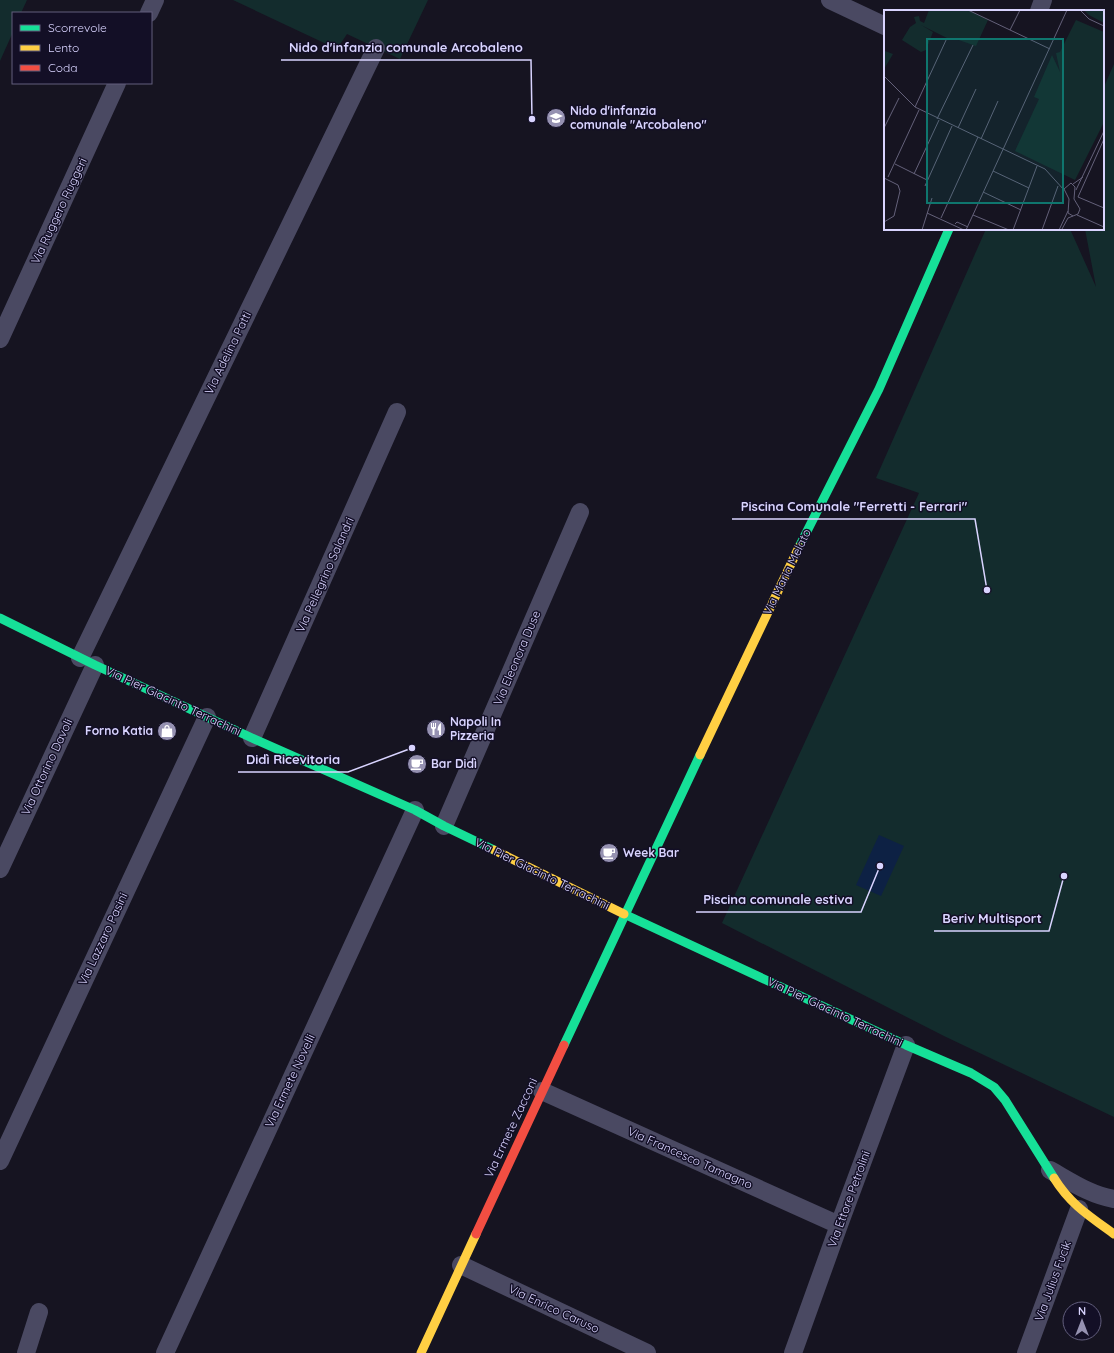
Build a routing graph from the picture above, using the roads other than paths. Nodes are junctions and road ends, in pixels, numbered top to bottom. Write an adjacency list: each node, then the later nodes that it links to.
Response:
1 (155, 0): 5 (street)
2 (830, 0): 6 (street)
3 (1043, 0): 4 (street)
4 (1039, 10)
5 (149, 12)
6 (884, 26)
7 (376, 48): 14 (street, Via Adelina Patti)
8 (117, 84): 10 (street, Via Ruggero Ruggeri)
9 (949, 230): 20 (street, Via Maria Melato)
10 (0, 339)
11 (397, 412): 16 (street, Via Pellegrino Salandri)
12 (580, 512): 18 (street, Via Eleonora Duse)
13 (0, 618): 14 (street, Via Pier Giacinto Terrachini)
14 (87, 662): 15 (street, Via Pier Giacinto Terrachini); 19 (street, Via Ottorino Davoli)
15 (207, 717): 16 (street, Via Pier Giacinto Terrachini); 23 (street, Via Lazzaro Pasini)
16 (252, 738): 17 (street, Via Pier Giacinto Terrachini)
17 (415, 810): 18 (street, Via Pier Giacinto Terrachini); 32 (street, Via Ermete Novelli)
18 (444, 826): 20 (street, Via Pier Giacinto Terrachini)
19 (0, 869)
20 (626, 915): 21 (street, Via Pier Giacinto Terrachini); 22 (street, Via Ermete Zacconi)
21 (906, 1045): 24 (street, Via Pier Giacinto Terrachini); 27 (street, Via Ettore Petrolini)
22 (542, 1091): 27 (street, Via Francesco Tamagno); 29 (street, Via Ermete Zacconi)
23 (0, 1161)
24 (1050, 1170): 25 (street, Via Pier Giacinto Terrachini); 26 (street, Via Pier Giacinto Terrachini)
25 (1114, 1198)
26 (1079, 1209): 28 (street, Via Pier Giacinto Terrachini); 36 (street, Via Julius Fucik)
27 (839, 1225): 35 (street, Via Ettore Petrolini)
28 (1114, 1234)
29 (462, 1265): 33 (street, Via Ermete Zacconi); 34 (street, Via Enrico Caruso)
30 (39, 1312): 31 (street)
31 (26, 1353)
32 (165, 1353)
33 (421, 1353)
34 (647, 1353)
35 (793, 1353)
36 (1026, 1353)

